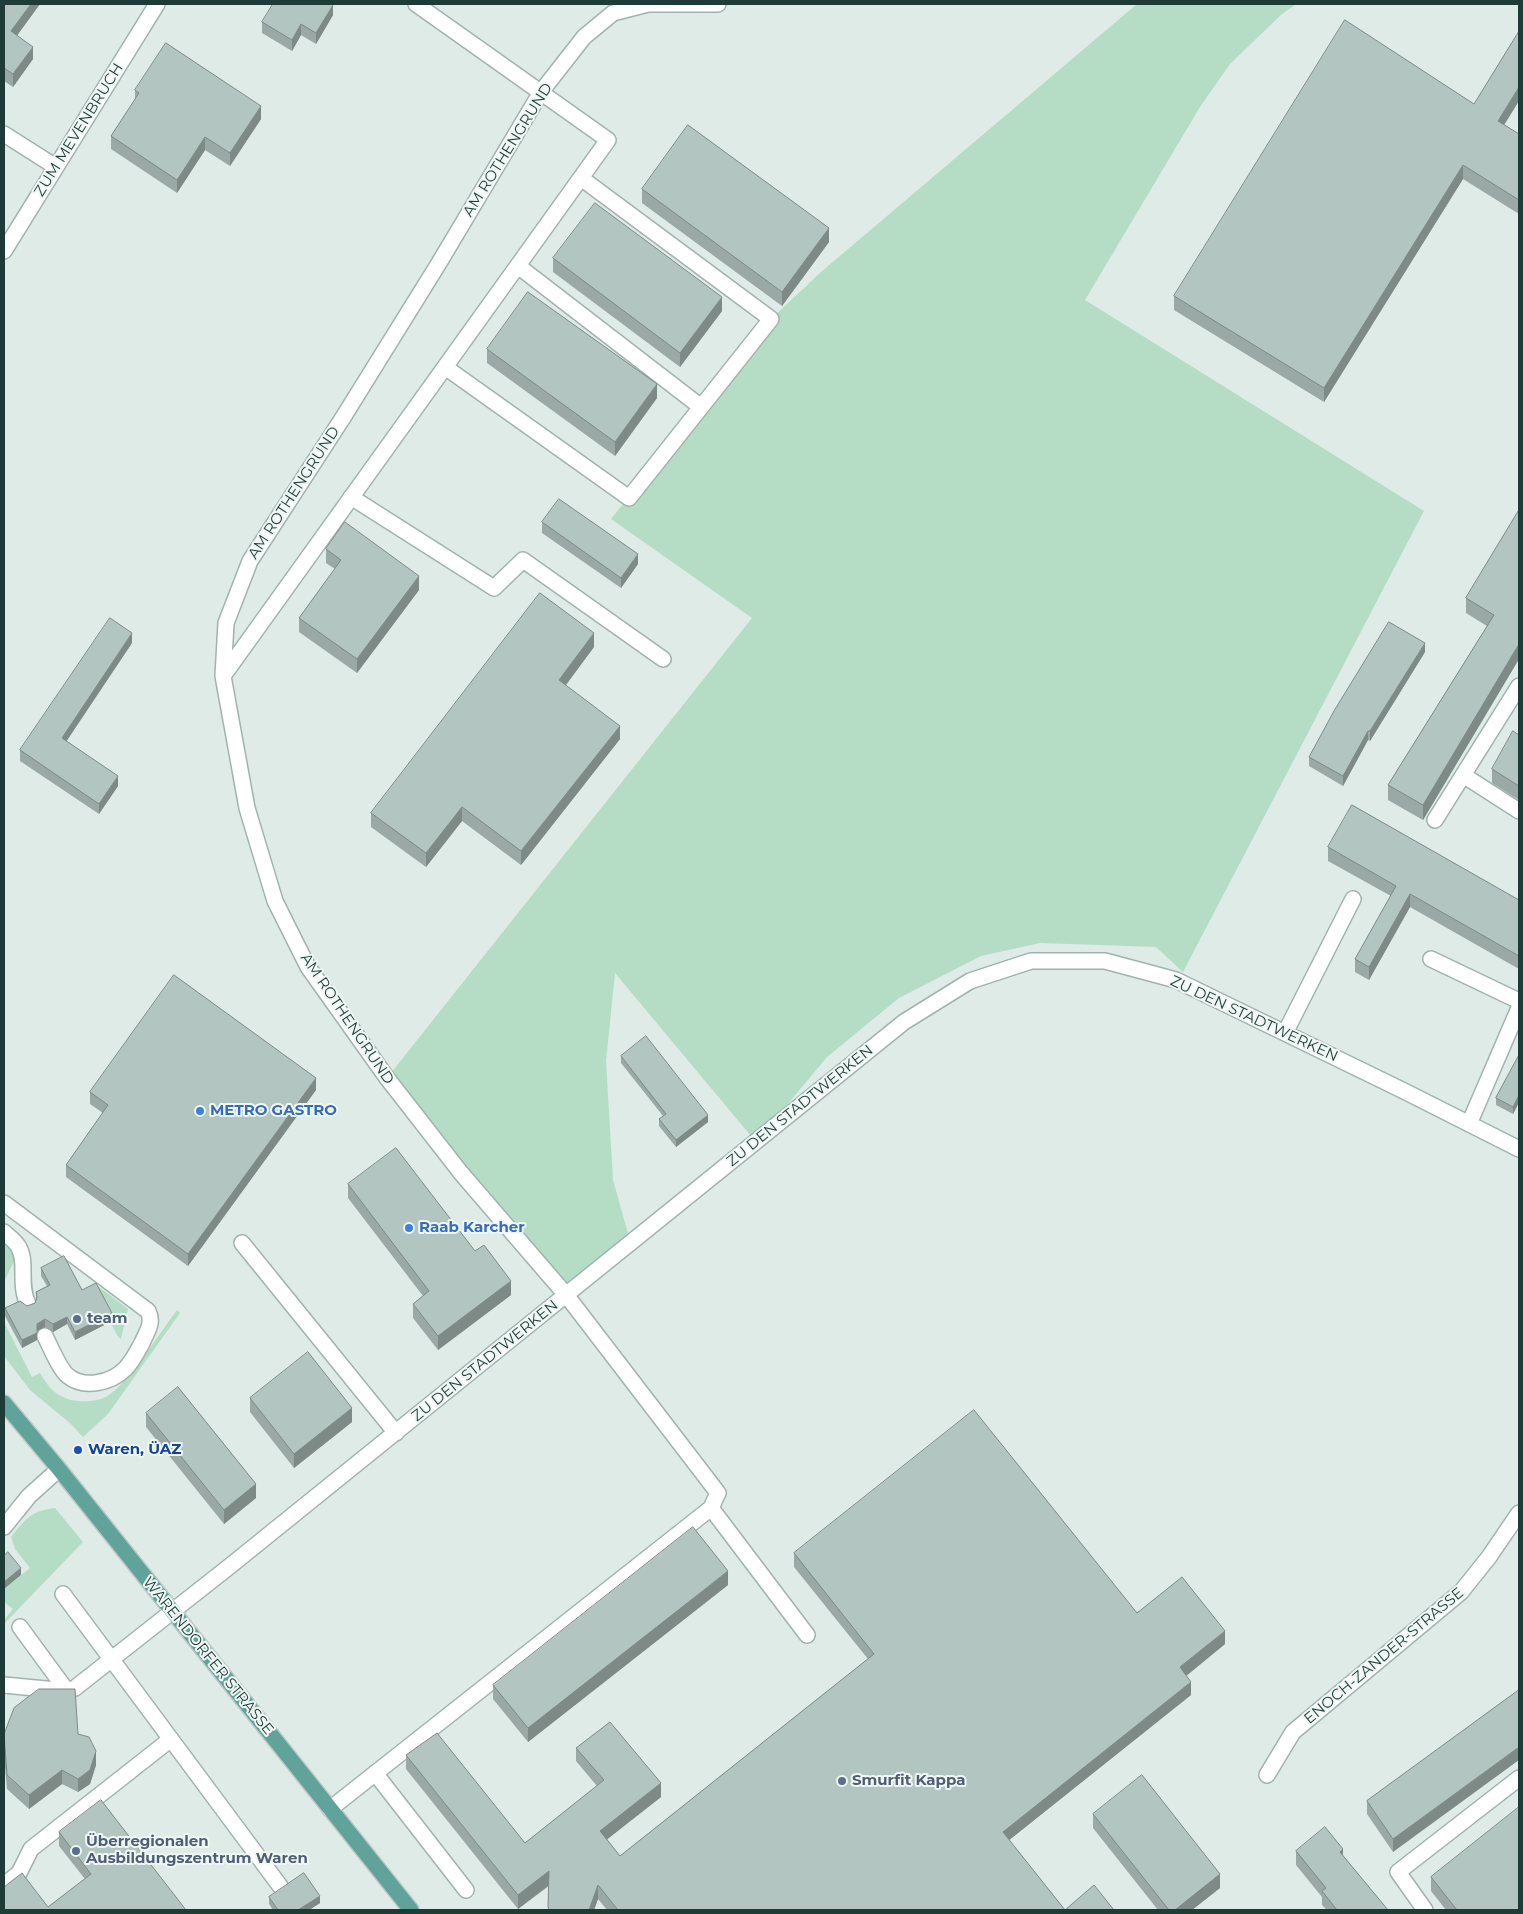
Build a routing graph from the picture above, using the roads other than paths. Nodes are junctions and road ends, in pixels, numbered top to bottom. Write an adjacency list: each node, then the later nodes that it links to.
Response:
1 (416, 4): 4 (street)
2 (718, 4): 4 (street, AM ROTHENGRUND)
3 (154, 6): 6 (street, ZUM MEVENBRUCH)
4 (541, 92): 7 (street); 14 (street, AM ROTHENGRUND)
5 (4, 134): 6 (street)
6 (56, 167): 8 (street, ZUM MEVENBRUCH)
7 (581, 178): 9 (street); 11 (street)
8 (4, 251)
9 (518, 266): 10 (street); 11 (street)
10 (445, 367): 11 (street); 12 (street)
11 (701, 407)
12 (351, 497): 13 (street); 14 (street)
13 (663, 659)
14 (223, 676): 30 (street, AM ROTHENGRUND)
15 (1519, 686): 16 (street)
16 (1513, 711): 17 (street)
17 (1463, 775): 18 (street); 19 (street)
18 (1519, 811)
19 (1435, 820)
20 (1353, 900): 24 (street)
21 (1431, 959): 22 (street)
22 (1519, 1002)
23 (1519, 1008): 25 (street)
24 (1286, 1033): 25 (street, ZU DEN STADTWERKEN); 30 (street, ZU DEN STADTWERKEN)
25 (1469, 1124): 26 (street, ZU DEN STADTWERKEN)
26 (1519, 1149)
27 (4, 1203): 32 (street)
28 (4, 1232): 31 (street)
29 (242, 1243): 34 (street)
30 (567, 1296): 34 (street, ZU DEN STADTWERKEN); 36 (street, AM ROTHENGRUND)
31 (28, 1304)
32 (45, 1336)
33 (4, 1403): 35 (main road, WARENDORFER STRASSE)
34 (396, 1433): 40 (street, ZU DEN STADTWERKEN)
35 (60, 1469): 38 (street); 40 (main road, WARENDORFER STRASSE)
36 (711, 1508): 42 (street); 47 (street)
37 (1519, 1513): 48 (street, ENOCH-ZANDER-STRASSE)
38 (4, 1527)
39 (63, 1594): 43 (street)
40 (173, 1612): 43 (street, ZU DEN STADTWERKEN); 50 (main road, WARENDORFER STRASSE)
41 (20, 1627): 45 (street)
42 (807, 1635)
43 (112, 1660): 45 (street, ZU DEN STADTWERKEN); 46 (street)
44 (4, 1685): 45 (street)
45 (68, 1691)
46 (171, 1740): 51 (street); 52 (street)
47 (375, 1773): 50 (street); 53 (street)
48 (1267, 1775)
49 (1519, 1778): 55 (street)
50 (330, 1809): 54 (main road, WARENDORFER STRASSE)
51 (4, 1885)
52 (280, 1886)
53 (466, 1890)
54 (411, 1910)
55 (1425, 1910)

